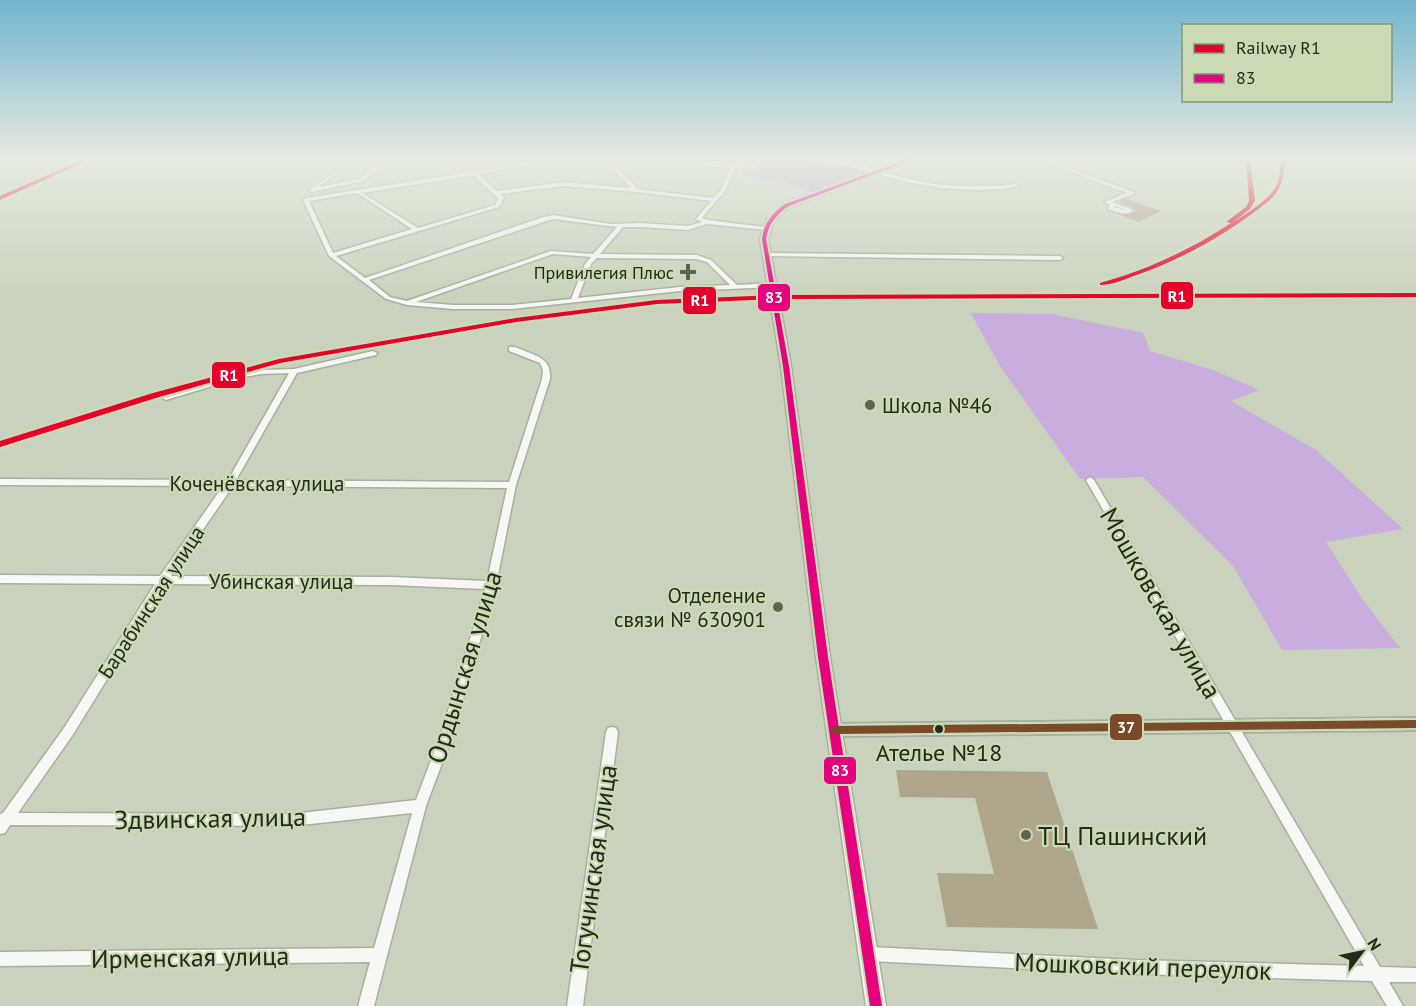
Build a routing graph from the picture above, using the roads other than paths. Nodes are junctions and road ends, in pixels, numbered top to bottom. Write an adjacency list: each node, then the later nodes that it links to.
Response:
1 (308, 205): 10 (street)
2 (378, 205): 8 (street)
3 (496, 205): 8 (street)
4 (709, 205): 6 (street)
5 (790, 205): 9 (main road)
6 (707, 222): 7 (street); 9 (street)
7 (621, 226): 12 (street); 14 (street)
8 (416, 229): 10 (street)
9 (765, 229): 11 (main road)
10 (331, 255): 14 (street)
11 (767, 255): 13 (street); 16 (main road)
12 (595, 256): 15 (street); 17 (street); 18 (street)
13 (1060, 258)
14 (364, 280): 18 (street)
15 (734, 285): 16 (street); 17 (street)
16 (773, 285): 32 (main road)
17 (574, 300): 18 (street)
18 (407, 303)
19 (512, 350): 26 (street, Ордынская улица)
20 (373, 353): 21 (street)
21 (294, 371): 22 (street); 25 (street, Барабинская улица)
22 (165, 398)
23 (1090, 480): 31 (street, Мошковская улица)
24 (1, 481): 25 (street, Коченёвская улица)
25 (231, 482): 26 (street, Коченёвская улица); 28 (street, Барабинская улица)
26 (512, 485): 29 (street, Ордынская улица)
27 (0, 579): 28 (street, Убинская улица)
28 (162, 581): 29 (street, Убинская улица); 35 (street, Барабинская улица)
29 (491, 585): 34 (street, Ордынская улица)
30 (1416, 724): 31 (street)
31 (1231, 726): 32 (street); 39 (street, Мошковская улица)
32 (836, 730): 36 (main road)
33 (612, 732): 42 (street, Тогучинская улица)
34 (420, 806): 35 (street, Здвинская улица); 37 (street, Ордынская улица)
35 (2, 822)
36 (870, 954): 39 (street, Мошковский переулок); 43 (main road)
37 (380, 955): 38 (street, Ирменская улица); 41 (street, Ордынская улица)
38 (0, 959)
39 (1377, 975): 40 (street, Мошковский переулок); 44 (street, Мошковская улица)
40 (1416, 975)
41 (366, 1006)
42 (575, 1006)
43 (876, 1006)
44 (1395, 1006)

